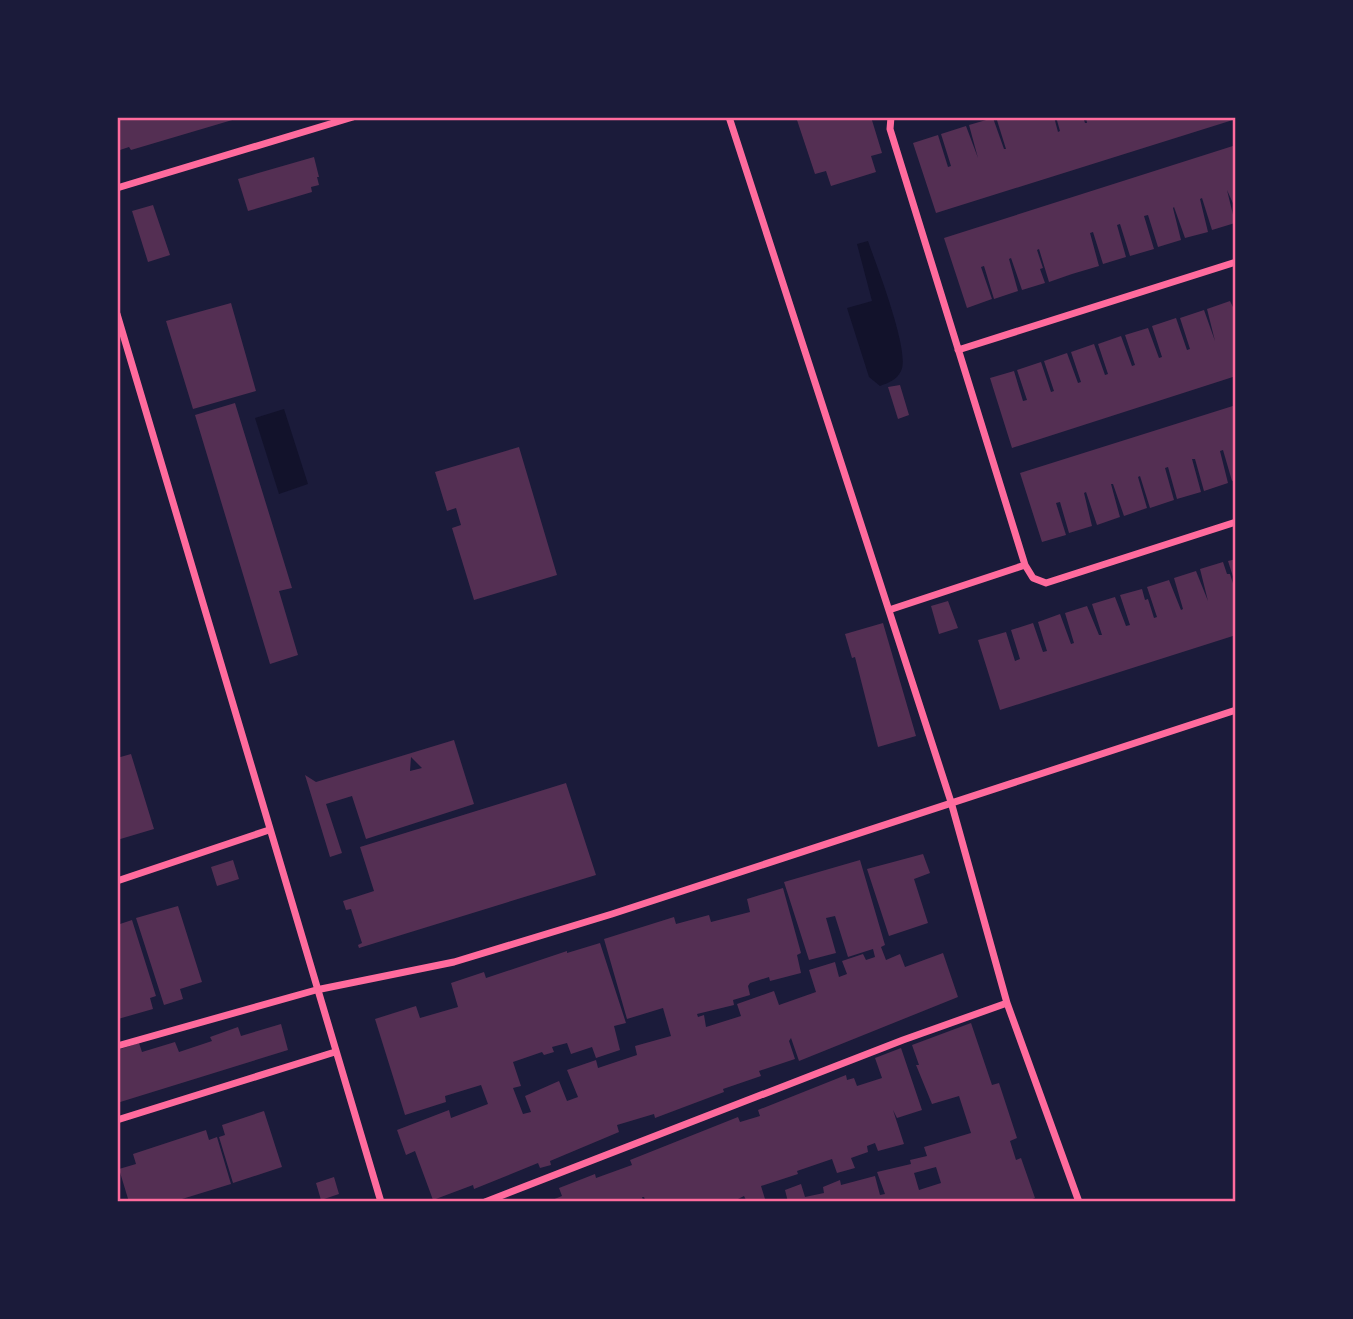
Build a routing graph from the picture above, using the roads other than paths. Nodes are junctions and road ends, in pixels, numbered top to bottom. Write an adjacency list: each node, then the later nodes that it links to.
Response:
1 (353, 117): 4 (street)
2 (729, 117): 10 (street)
3 (891, 117): 7 (street)
4 (117, 188)
5 (1236, 262): 7 (street)
6 (117, 314): 13 (street)
7 (958, 350): 9 (street)
8 (1236, 522): 9 (street)
9 (1025, 565): 10 (street)
10 (889, 610): 12 (street)
11 (1236, 710): 12 (street)
12 (951, 802): 15 (street); 16 (street)
13 (270, 830): 14 (street); 15 (street)
14 (117, 881)
15 (316, 990): 17 (street); 18 (street)
16 (1007, 1003): 20 (street); 22 (street)
17 (117, 1046)
18 (335, 1052): 19 (street); 21 (street)
19 (117, 1120)
20 (1077, 1201)
21 (381, 1202)
22 (485, 1202)

